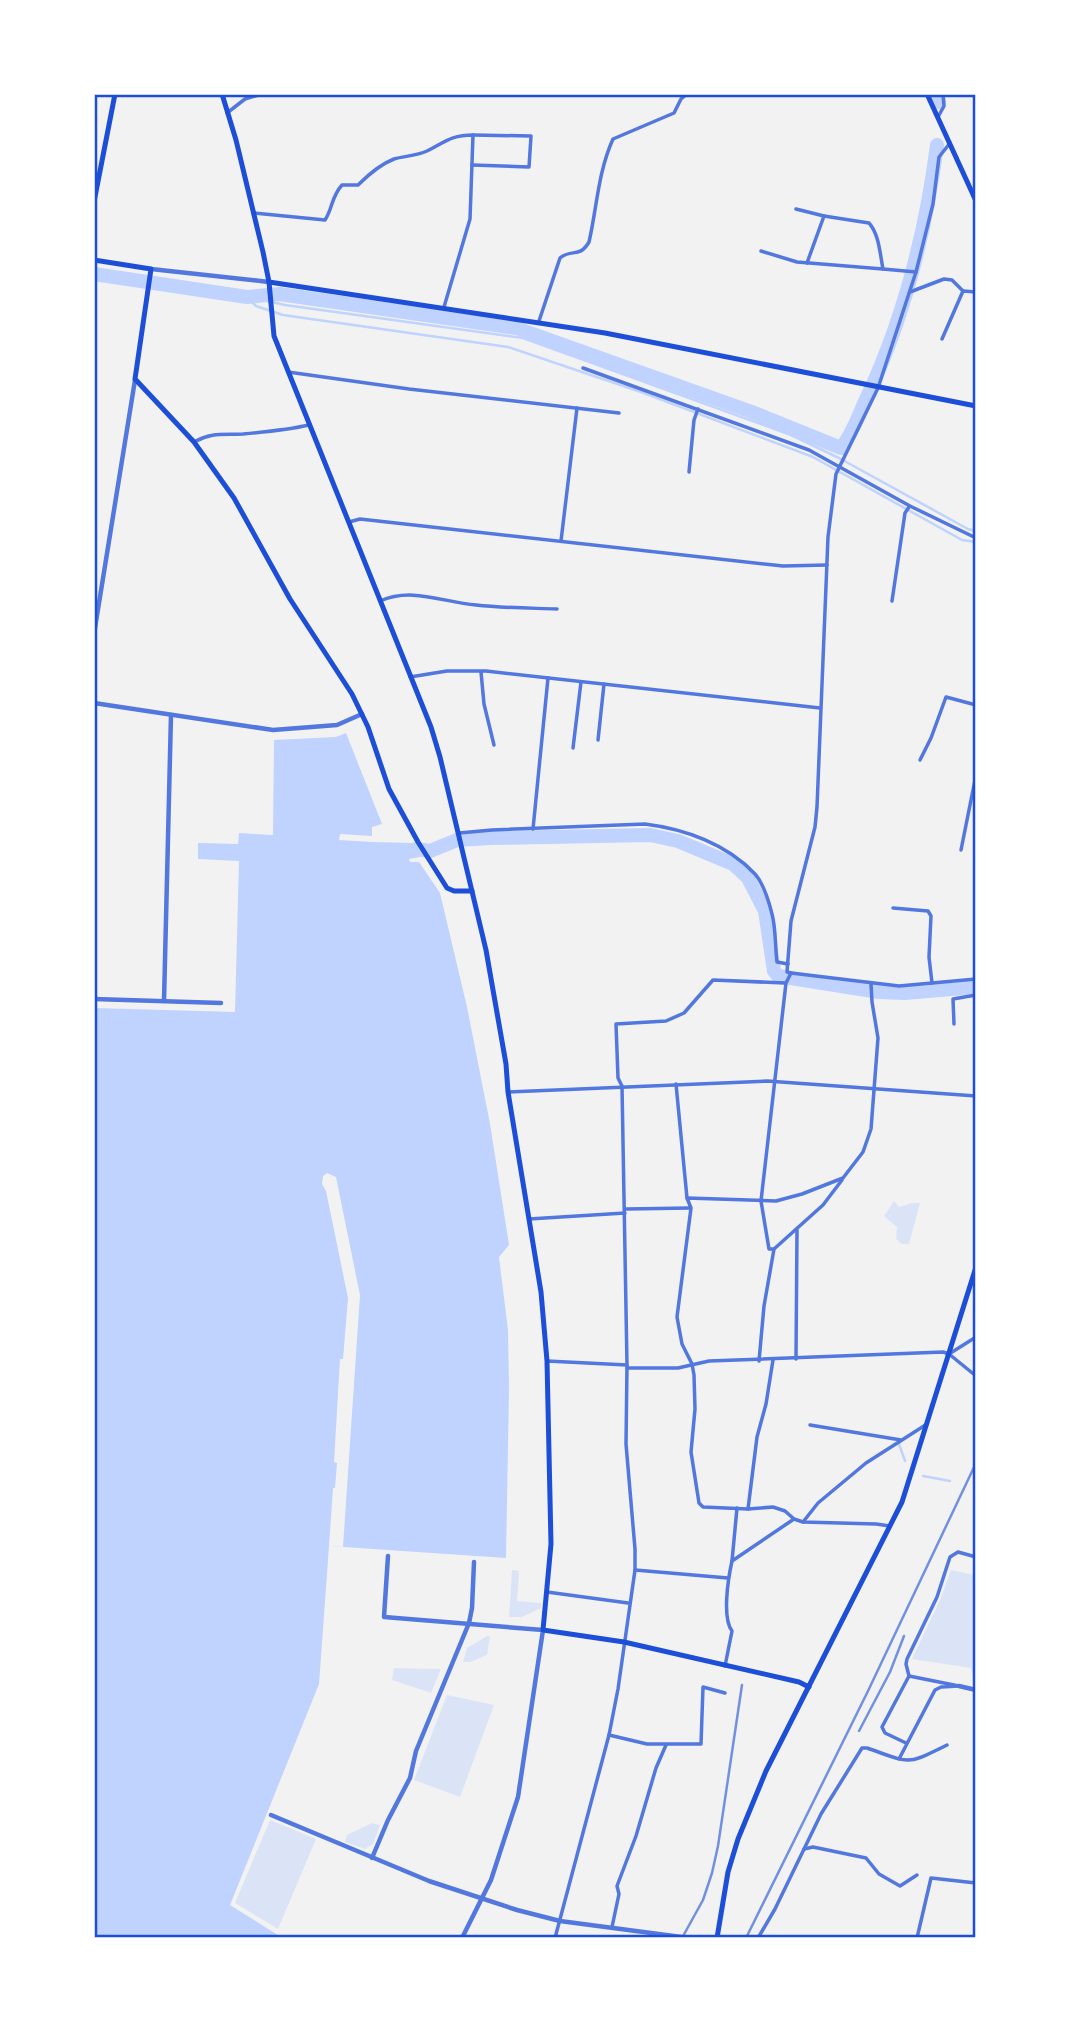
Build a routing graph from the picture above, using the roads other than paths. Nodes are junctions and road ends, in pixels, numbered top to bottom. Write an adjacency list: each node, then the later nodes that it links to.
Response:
1 (115, 94): 13 (main road)
2 (222, 94): 7 (main road)
3 (262, 94): 7 (street)
4 (687, 94): 28 (street)
5 (927, 94): 8 (main road)
6 (943, 94): 8 (street)
7 (227, 113): 15 (main road)
8 (938, 117): 10 (main road)
9 (473, 135): 11 (street); 11 (street); 15 (street)
10 (950, 143): 12 (main road); 22 (street)
11 (472, 165): 27 (street)
12 (975, 201)
13 (94, 202)
14 (796, 209): 16 (street)
15 (253, 213): 23 (main road)
16 (824, 216): 19 (street); 21 (street)
17 (761, 251): 19 (street)
18 (94, 260): 20 (main road)
19 (807, 263): 21 (street)
20 (151, 269): 23 (street); 32 (main road)
21 (883, 269): 22 (street)
22 (916, 272): 25 (street)
23 (269, 282): 27 (main road); 31 (main road)
24 (963, 291): 25 (street); 26 (street); 29 (street)
25 (910, 292): 33 (street)
26 (975, 292)
27 (443, 307): 28 (main road)
28 (539, 321): 33 (main road)
29 (942, 339)
30 (583, 368): 36 (street)
31 (288, 372): 35 (street); 38 (main road)
32 (135, 379): 39 (main road); 50 (street)
33 (878, 388): 34 (main road); 40 (street)
34 (975, 406)
35 (577, 408): 37 (street); 45 (street)
36 (698, 409): 40 (street); 41 (street)
37 (619, 412)
38 (309, 425): 39 (street); 43 (main road)
39 (194, 442): 59 (main road)
40 (838, 466): 42 (street); 46 (street)
41 (689, 472)
42 (910, 506): 44 (street); 48 (street)
43 (347, 522): 45 (street); 47 (main road)
44 (975, 538)
45 (561, 541): 46 (street)
46 (827, 565): 58 (street)
47 (379, 601): 49 (street); 52 (main road)
48 (892, 601)
49 (557, 608)
50 (94, 634)
51 (481, 671): 52 (street); 53 (street); 62 (street)
52 (410, 677): 67 (main road)
53 (548, 678): 54 (street); 66 (street)
54 (580, 682): 55 (street); 63 (street)
55 (604, 684): 58 (street); 61 (street)
56 (94, 703): 60 (street)
57 (975, 705): 64 (street)
58 (820, 708): 71 (street)
59 (362, 714): 60 (street); 69 (main road)
60 (171, 715): 79 (street)
61 (598, 740)
62 (494, 745)
63 (573, 748)
64 (920, 761)
65 (975, 775): 68 (street)
66 (533, 829): 67 (street); 71 (street)
67 (457, 835): 69 (main road)
68 (961, 850)
69 (471, 891): 86 (main road)
70 (893, 908): 75 (street)
71 (788, 964): 72 (street)
72 (790, 973): 74 (street); 76 (street)
73 (975, 979): 75 (street)
74 (786, 983): 82 (street); 84 (street)
75 (932, 983): 76 (street)
76 (871, 984): 85 (street)
77 (975, 995): 81 (street)
78 (94, 999): 79 (street)
79 (164, 1001): 80 (street)
80 (221, 1003)
81 (954, 1024)
82 (773, 1081): 83 (street); 85 (street); 90 (street)
83 (676, 1084): 84 (street); 89 (street)
84 (622, 1086): 86 (street); 92 (street)
85 (874, 1088): 87 (street); 88 (street)
86 (508, 1092): 93 (main road)
87 (975, 1096)
88 (843, 1178): 90 (street); 94 (street)
89 (687, 1198): 90 (street); 91 (street)
90 (761, 1201): 95 (street)
91 (691, 1208): 92 (street); 103 (street)
92 (626, 1211): 93 (street); 104 (street)
93 (529, 1219): 102 (main road)
94 (797, 1230): 95 (street); 99 (street)
95 (774, 1249): 101 (street)
96 (975, 1266): 98 (main road)
97 (975, 1338): 98 (street)
98 (950, 1354): 99 (street); 105 (street); 106 (main road)
99 (796, 1359): 100 (street)
100 (773, 1360): 101 (street); 110 (street)
101 (759, 1361): 103 (street)
102 (547, 1362): 104 (street); 120 (main road)
103 (692, 1364): 104 (street); 109 (street)
104 (627, 1367): 118 (street)
105 (975, 1376)
106 (929, 1423): 108 (street); 113 (main road)
107 (810, 1425): 108 (street)
108 (901, 1440): 112 (street)
109 (737, 1508): 110 (street); 116 (street)
110 (748, 1509): 111 (street)
111 (794, 1519): 112 (street); 116 (street)
112 (803, 1522): 113 (street)
113 (890, 1526): 128 (main road)
114 (388, 1556): 122 (street)
115 (975, 1557): 126 (street)
116 (732, 1561): 119 (street)
117 (474, 1562): 122 (street)
118 (635, 1570): 119 (street); 121 (street)
119 (728, 1578): 125 (street)
120 (547, 1592): 121 (street); 123 (main road)
121 (629, 1603): 124 (street)
122 (469, 1623): 123 (street); 138 (street)
123 (543, 1630): 124 (main road); 141 (street)
124 (624, 1642): 125 (main road); 131 (street)
125 (725, 1665): 128 (main road)
126 (909, 1676): 127 (street); 132 (street)
127 (959, 1686): 129 (street); 132 (street)
128 (809, 1687): 148 (main road)
129 (975, 1690)
130 (725, 1693): 133 (street)
131 (608, 1735): 133 (street); 142 (street)
132 (906, 1743): 135 (street)
133 (666, 1745): 143 (street)
134 (947, 1745): 135 (street)
135 (899, 1759): 137 (street)
136 (271, 1815): 138 (street)
137 (804, 1849): 139 (street); 149 (street)
138 (372, 1858): 141 (street)
139 (917, 1875)
140 (975, 1883): 150 (street)
141 (481, 1898): 142 (street); 145 (street)
142 (560, 1921): 143 (street); 146 (street)
143 (612, 1927): 144 (street)
144 (659, 1936): 147 (street)
145 (462, 1937)
146 (555, 1937)
147 (689, 1937)
148 (717, 1937)
149 (758, 1937)
150 (917, 1937)

